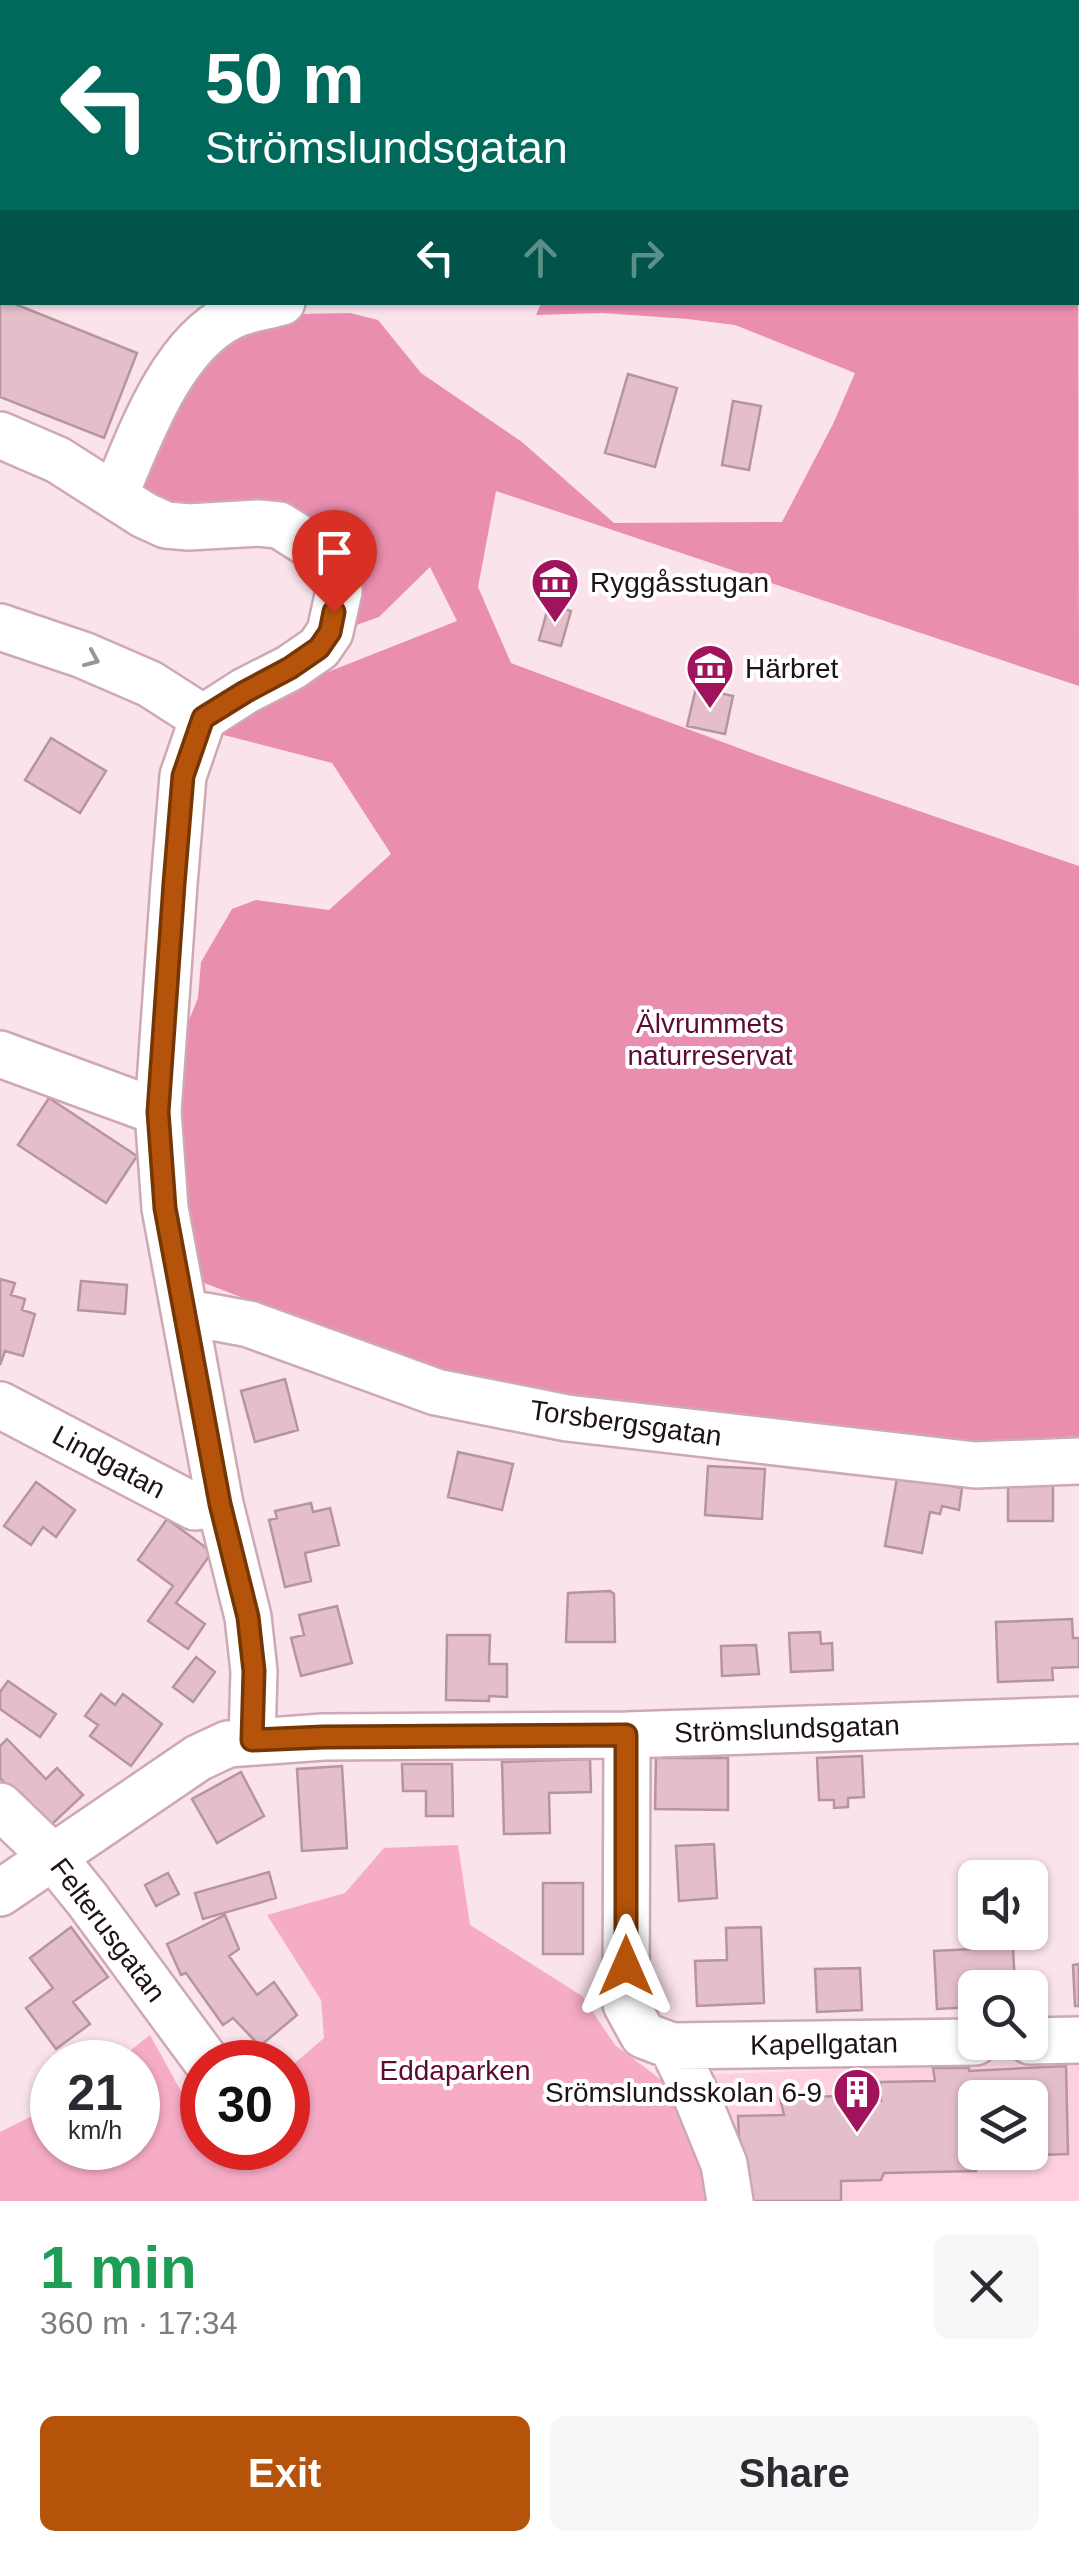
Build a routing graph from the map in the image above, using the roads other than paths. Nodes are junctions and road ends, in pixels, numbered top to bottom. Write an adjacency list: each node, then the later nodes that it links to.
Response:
1 (270, 305): 3 (street)
2 (0, 435): 3 (street)
3 (115, 494): 5 (street)
4 (0, 626): 5 (street, one-way to 5)
5 (203, 718): 7 (street)
6 (0, 1054): 7 (street)
7 (158, 1112): 8 (street)
8 (186, 1318): 10 (street, Torsbergsgatan); 11 (street)
9 (0, 1405): 11 (street, Lindgatan)
10 (1079, 1461)
11 (220, 1504): 14 (street)
12 (1079, 1720): 13 (street, Strömslundsgatan)
13 (626, 1735): 14 (street, Strömslundsgatan); 22 (street)
14 (252, 1740): 16 (street, Strömslundsgatan)
15 (0, 1806): 16 (street, Felterusgatan)
16 (53, 1856): 17 (street, Strömslundsgatan); 18 (street, Felterusgatan)
17 (0, 1893)
18 (190, 2040)
19 (1079, 2040): 20 (street)
20 (1048, 2041)
21 (958, 2042): 22 (street, Kapellgatan)
22 (672, 2046): 23 (street)
23 (730, 2201)

